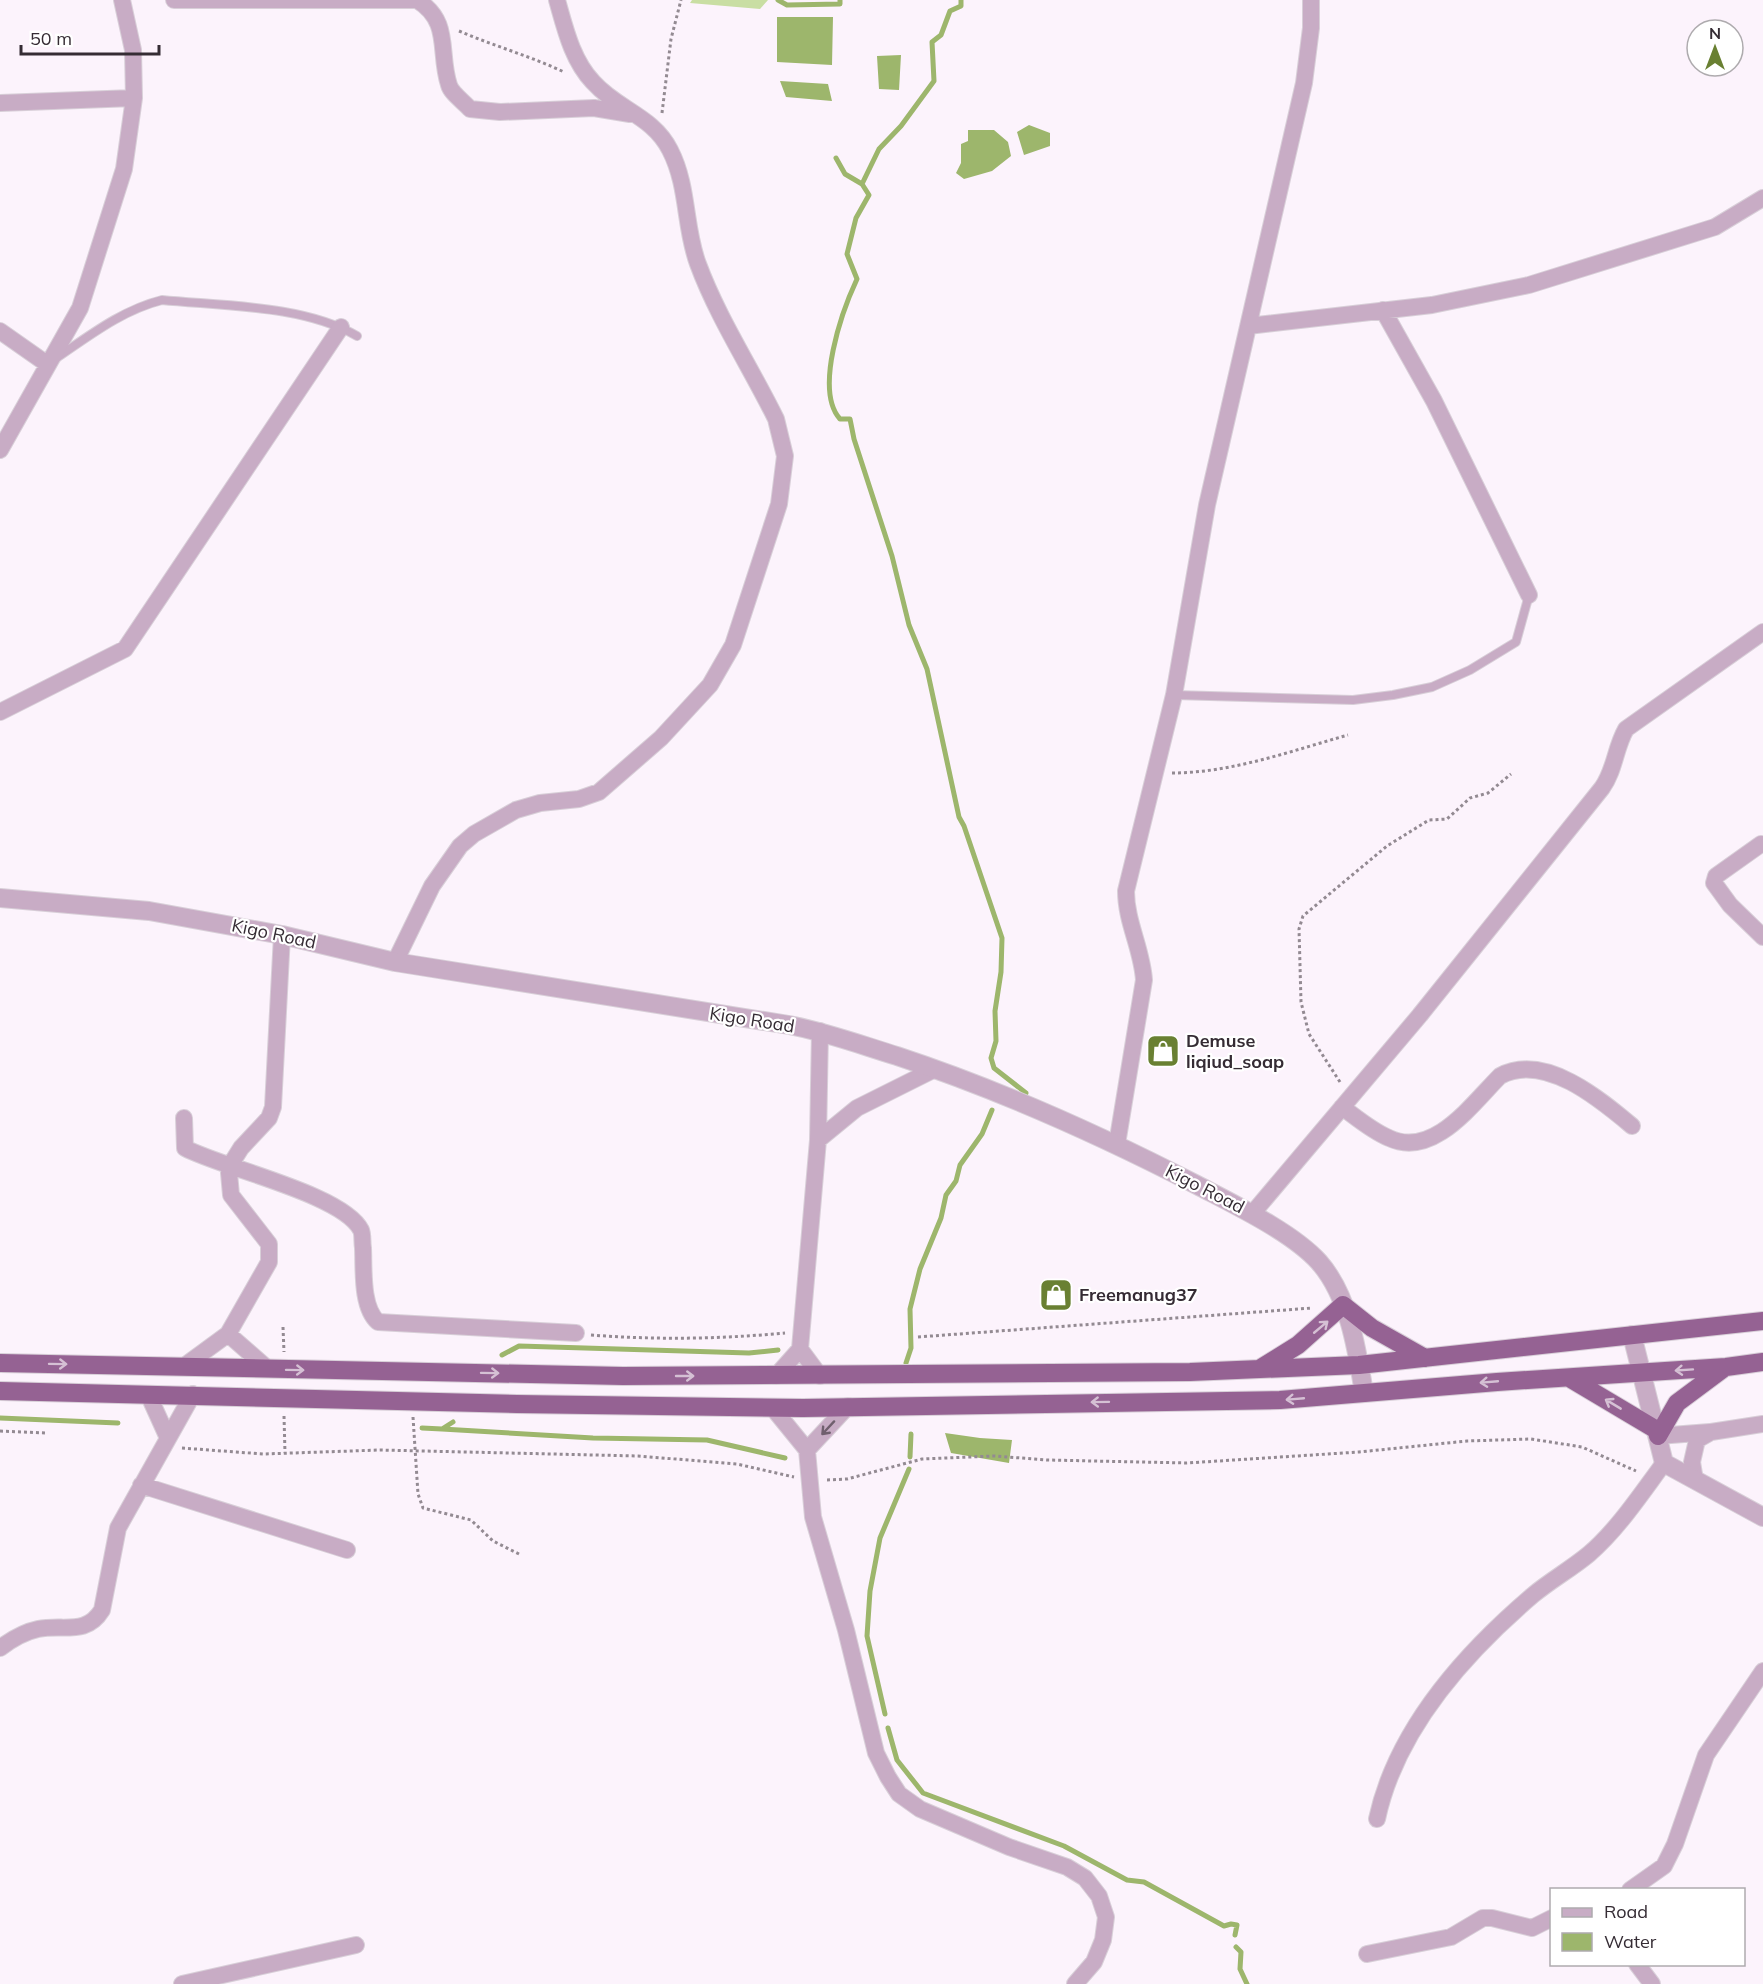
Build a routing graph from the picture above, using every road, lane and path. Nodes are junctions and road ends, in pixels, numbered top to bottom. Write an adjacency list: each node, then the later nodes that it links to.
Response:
1 (122, 0): 9 (street)
2 (174, 0): 3 (street)
3 (415, 0): 7 (street)
4 (556, 0): 8 (street)
5 (681, 0): 12 (path)
6 (1311, 0): 15 (street)
7 (438, 22): 8 (path); 11 (street)
8 (592, 82): 11 (street)
9 (134, 98): 10 (street); 19 (street)
10 (0, 103)
11 (633, 115): 12 (street)
12 (662, 136): 32 (street)
13 (1763, 198): 14 (street)
14 (1383, 310): 15 (street); 21 (street)
15 (1248, 326): 23 (street)
16 (341, 327): 18 (lane); 19 (lane); 24 (street)
17 (0, 331): 19 (street)
18 (357, 336)
19 (48, 364): 20 (street)
20 (0, 450)
21 (1529, 595): 23 (lane)
22 (1763, 632): 35 (street)
23 (1174, 695): 26 (street)
24 (0, 712)
25 (1348, 735): 26 (path)
26 (1155, 773): 39 (street)
27 (1511, 774): 35 (path)
28 (1761, 844): 31 (street)
29 (0, 898): 30 (street, Kigo Road)
30 (282, 935): 32 (street, Kigo Road); 40 (street)
31 (1763, 937)
32 (394, 962): 33 (street, Kigo Road)
33 (820, 1031): 34 (street, Kigo Road); 38 (street)
34 (935, 1069): 38 (street); 39 (street, Kigo Road)
35 (1347, 1101): 37 (street); 41 (street)
36 (184, 1118): 40 (street)
37 (1632, 1125)
38 (818, 1140): 45 (street)
39 (1117, 1144): 41 (street, Kigo Road)
40 (231, 1164): 46 (street); 47 (street)
41 (1252, 1214): 42 (street, Kigo Road)
42 (1343, 1305): 49 (path); 52 (highway); 55 (street, Kigo Road); 59 (highway, one-way to 42)
43 (1763, 1321): 48 (highway)
44 (283, 1327): 51 (path)
45 (801, 1331): 47 (path); 50 (street)
46 (228, 1334): 56 (street); 58 (street)
47 (576, 1334)
48 (1632, 1335): 52 (highway); 60 (street)
49 (918, 1337)
50 (800, 1349): 61 (street); 62 (street)
51 (284, 1357)
52 (1425, 1358): 55 (highway)
53 (1763, 1362): 57 (highway)
54 (0, 1363): 56 (highway, one-way to 56)
55 (1359, 1365): 59 (highway); 65 (street, Kigo Road)
56 (183, 1367): 58 (highway)
57 (1726, 1367): 60 (highway, one-way to 60); 75 (highway)
58 (268, 1369): 61 (highway, one-way to 61)
59 (1260, 1369): 62 (highway)
60 (1641, 1373): 63 (highway); 75 (street)
61 (776, 1376): 62 (highway)
62 (820, 1376)
63 (1571, 1379): 65 (highway, one-way to 65); 75 (highway, one-way to 63)
64 (0, 1391): 66 (highway)
65 (1364, 1393): 69 (highway, one-way to 69)
66 (148, 1394): 67 (highway); 76 (street)
67 (193, 1394): 68 (highway); 76 (street)
68 (412, 1401): 70 (highway); 78 (path)
69 (848, 1406): 70 (highway); 77 (street, one-way to 77)
70 (772, 1407): 77 (street)
71 (1763, 1424): 73 (street)
72 (0, 1431): 74 (path)
73 (1711, 1432): 75 (street); 82 (street)
74 (45, 1433)
75 (1656, 1433): 79 (street)
76 (164, 1442): 78 (path); 83 (street)
77 (807, 1450): 80 (street)
78 (414, 1451): 80 (path); 86 (path)
79 (1664, 1463): 81 (street); 82 (street)
80 (810, 1480): 81 (path); 96 (street)
81 (1652, 1480): 89 (street)
82 (1695, 1480): 84 (street)
83 (141, 1485): 85 (street); 87 (street)
84 (1763, 1517)
85 (347, 1550)
86 (519, 1554)
87 (0, 1648)
88 (1763, 1671): 90 (street)
89 (1377, 1819)
90 (1633, 1888)
91 (1550, 1919): 93 (street)
92 (356, 1945): 95 (street)
93 (1367, 1954)
94 (1638, 1966): 97 (street)
95 (182, 1984)
96 (1075, 1984)
97 (1652, 1984)

